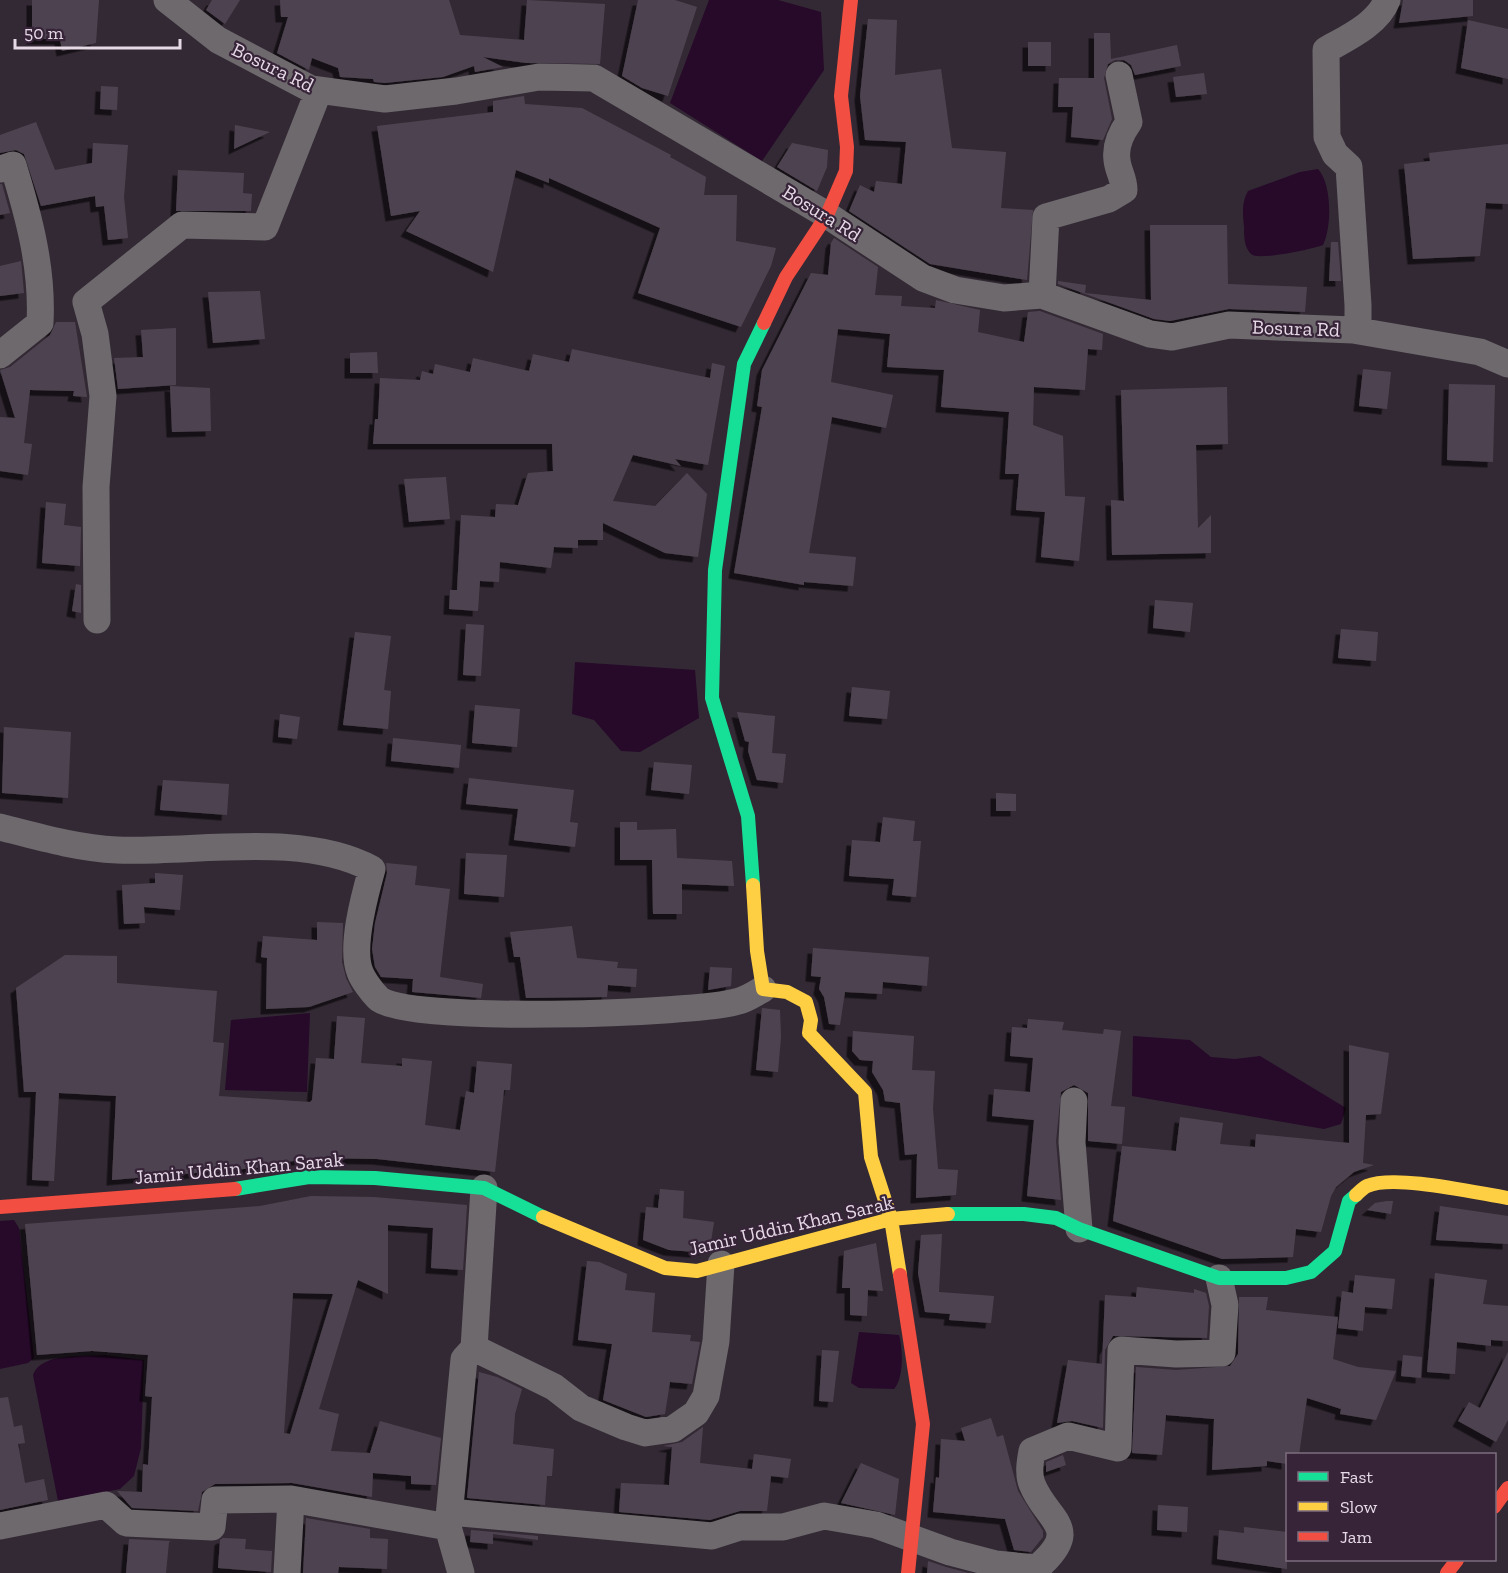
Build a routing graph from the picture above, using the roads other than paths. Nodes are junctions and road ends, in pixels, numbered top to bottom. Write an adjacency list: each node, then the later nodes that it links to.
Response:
1 (167, 0): 5 (street, Bosura Rd)
2 (851, 0): 7 (street)
3 (1387, 0): 9 (street)
4 (1119, 75): 8 (street)
5 (319, 90): 7 (street, Bosura Rd); 12 (street)
6 (0, 169): 10 (street)
7 (827, 215): 8 (street, Bosura Rd); 14 (street)
8 (1042, 295): 9 (street, Bosura Rd)
9 (1353, 330): 11 (street, Bosura Rd)
10 (0, 355)
11 (1508, 364)
12 (97, 620)
13 (0, 827): 14 (street)
14 (763, 989): 19 (street)
15 (1074, 1101): 20 (street)
16 (484, 1188): 18 (street, Jamir Uddin Khan Sarak); 21 (street, Jamir Uddin Khan Sarak); 23 (street)
17 (1508, 1198): 22 (street, Jamir Uddin Khan Sarak)
18 (0, 1207)
19 (891, 1219): 20 (street, Jamir Uddin Khan Sarak); 21 (street, Jamir Uddin Khan Sarak); 29 (street)
20 (1079, 1229): 22 (street, Jamir Uddin Khan Sarak)
21 (721, 1264): 23 (street)
22 (1219, 1278): 29 (street)
23 (474, 1348): 27 (street)
24 (1508, 1488): 26 (street)
25 (291, 1499): 27 (street); 28 (street); 30 (street)
26 (1496, 1504)
27 (449, 1520): 29 (street); 31 (street)
28 (0, 1526)
29 (911, 1538): 32 (street)
30 (287, 1573)
31 (461, 1573)
32 (908, 1573)

